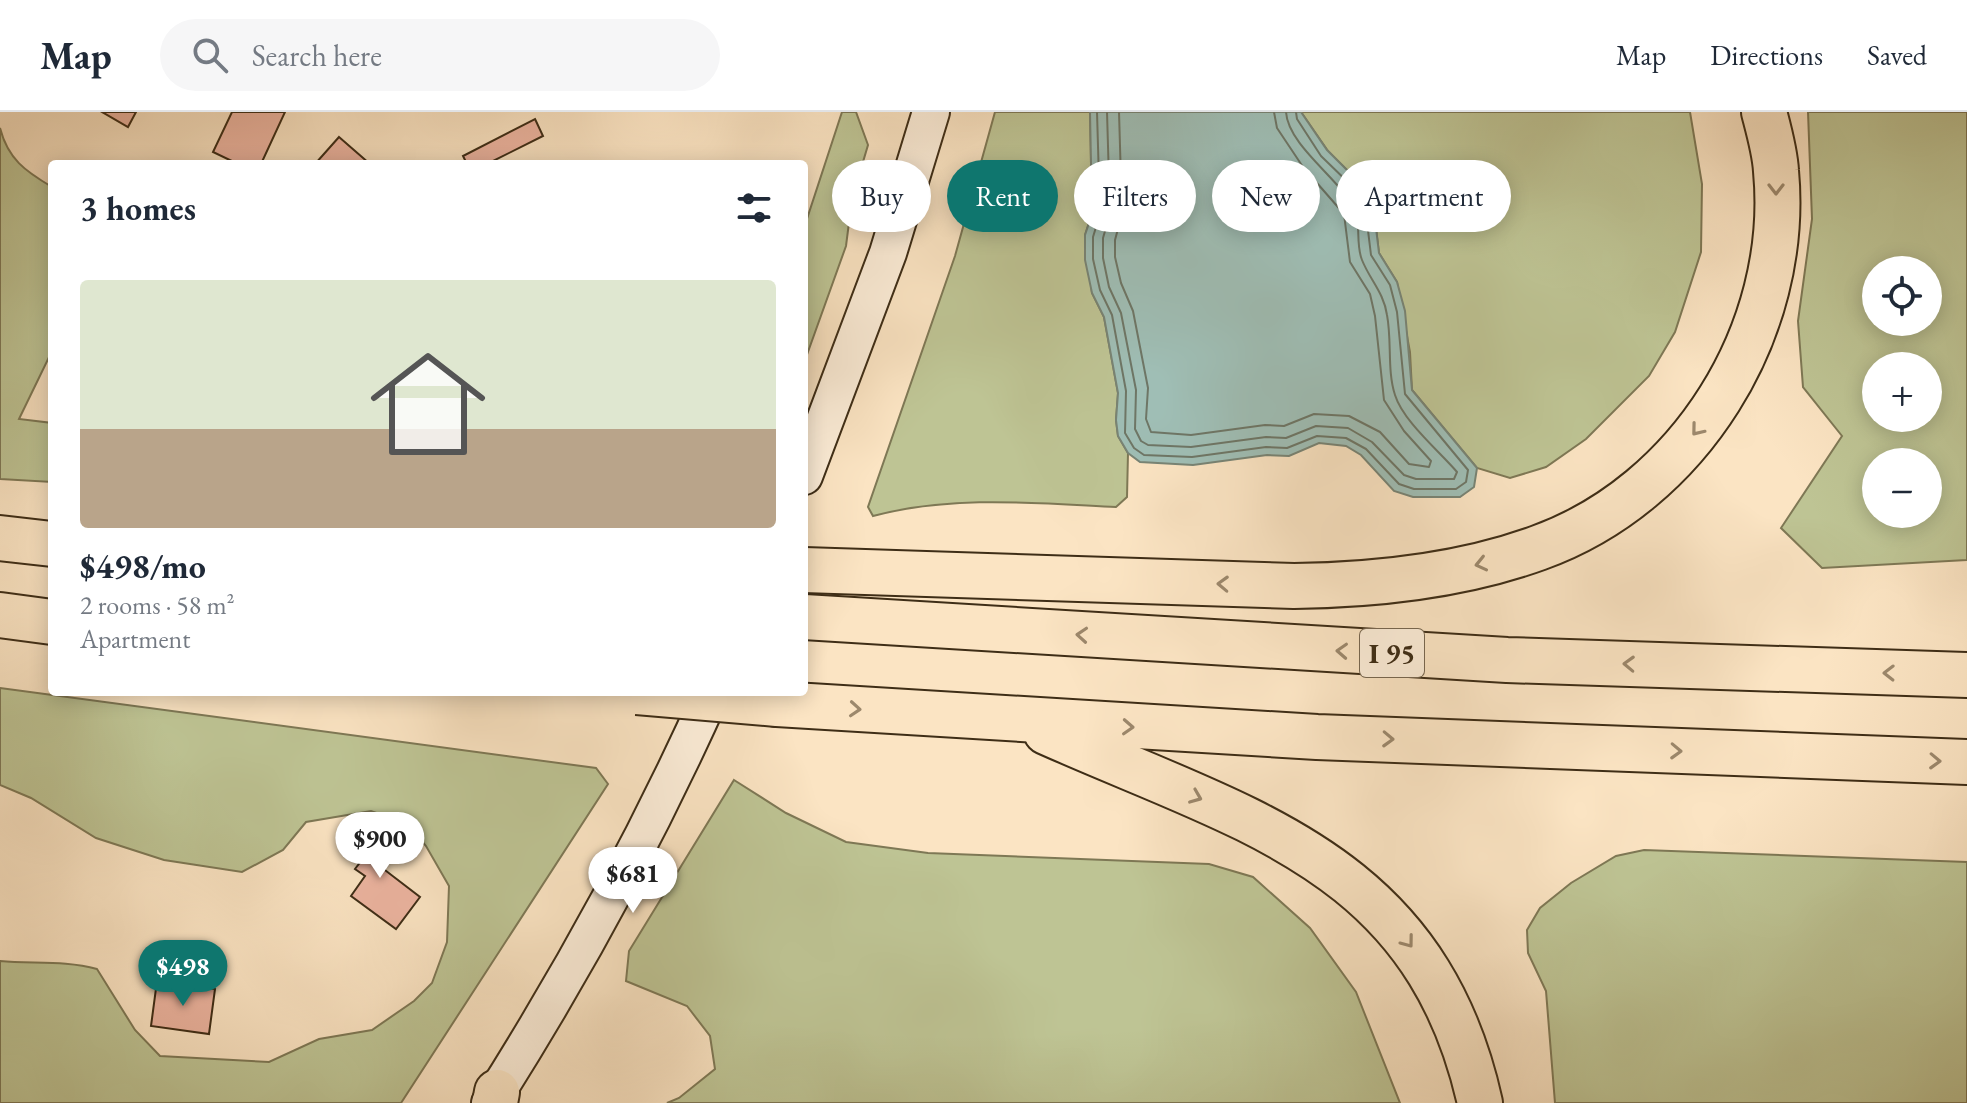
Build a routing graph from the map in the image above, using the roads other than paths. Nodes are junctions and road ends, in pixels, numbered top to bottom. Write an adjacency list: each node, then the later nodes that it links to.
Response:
1 (931, 112): 3 (street)
2 (1764, 112): 6 (highway, one-way to 6)
3 (808, 465)
4 (0, 538): 5 (highway)
5 (48, 544)
6 (821, 571)
7 (0, 615): 9 (highway)
8 (811, 617): 10 (highway, I 95, one-way to 8)
9 (48, 621)
10 (1967, 675)
11 (684, 696): 13 (highway, one-way to 13, bridge)
12 (710, 696): 15 (street)
13 (1022, 721): 14 (highway, one-way to 14); 16 (highway, one-way to 16)
14 (1967, 762)
15 (494, 1099)
16 (1480, 1103)

